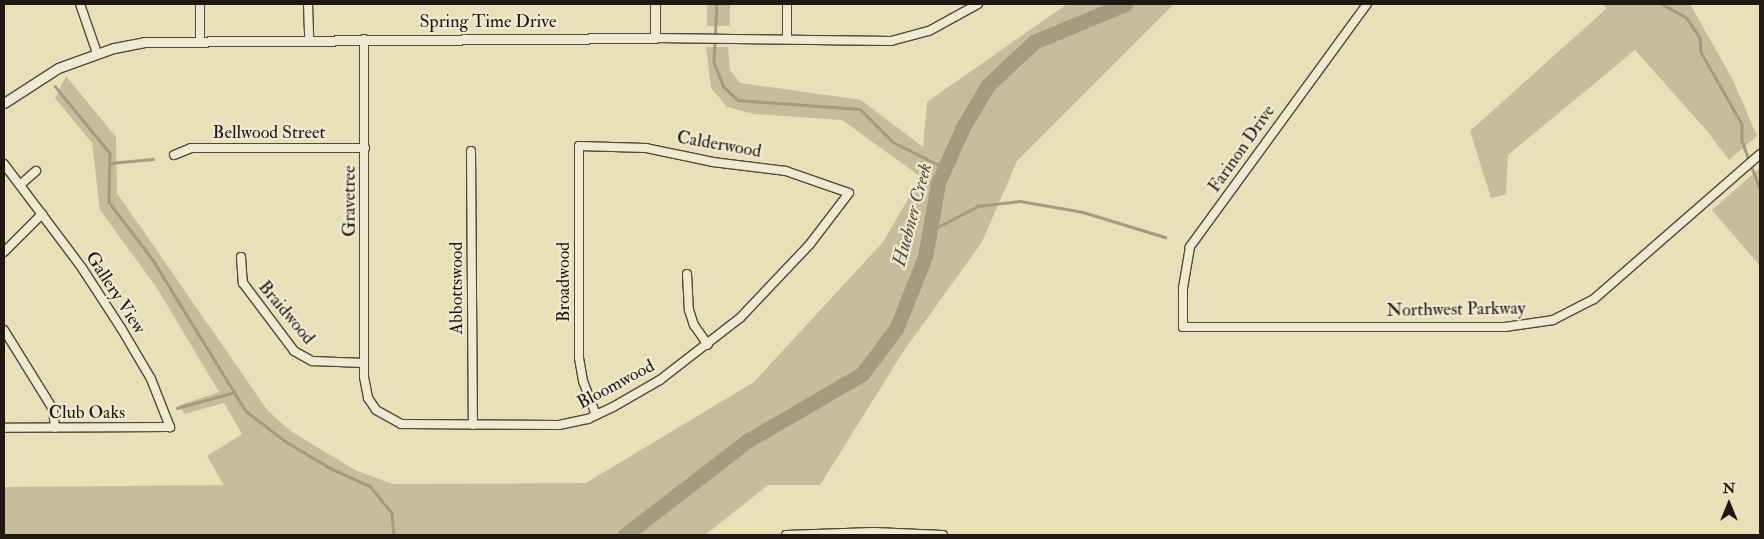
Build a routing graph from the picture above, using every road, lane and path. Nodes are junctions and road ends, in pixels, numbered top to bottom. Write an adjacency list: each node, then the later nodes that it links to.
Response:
1 (80, 4): 13 (street)
2 (200, 4): 9 (street)
3 (308, 4): 10 (street)
4 (655, 4): 8 (street)
5 (786, 4): 12 (street)
6 (978, 4): 12 (street, Spring Time Drive)
7 (1368, 4): 28 (street, Farinon Drive)
8 (655, 38): 11 (street, Spring Time Drive); 12 (street, Spring Time Drive)
9 (200, 39): 10 (street, Spring Time Drive); 13 (street, Spring Time Drive)
10 (309, 39): 11 (street, Spring Time Drive)
11 (364, 39): 16 (street, Gravetree)
12 (787, 39)
13 (97, 53): 14 (street, Spring Time Drive)
14 (5, 100)
15 (579, 146): 23 (street, Calderwood); 32 (street, Broadwood)
16 (364, 148): 19 (street, Bellwood Street); 31 (street, Gravetree)
17 (471, 151): 33 (street, Abbottswood)
18 (1760, 154): 28 (street, Northwest Parkway)
19 (174, 155)
20 (4, 164): 22 (street, Gallery View)
21 (36, 171): 22 (street)
22 (20, 184): 24 (street, Gallery View)
23 (849, 194): 30 (street, Bloomwood)
24 (42, 214): 25 (street); 34 (street, Gallery View)
25 (4, 252)
26 (241, 257): 31 (street, Braidwood)
27 (687, 274): 30 (street)
28 (1183, 327)
29 (4, 330): 36 (street)
30 (708, 345): 32 (street, Bloomwood)
31 (364, 363): 33 (street, Bloomwood)
32 (596, 415): 33 (street, Bloomwood)
33 (473, 425)
34 (170, 427): 36 (street, Club Oaks)
35 (4, 428): 36 (street, Club Oaks)
36 (55, 428)
37 (873, 534): 38 (street); 39 (street)
38 (786, 535)
39 (943, 535)

